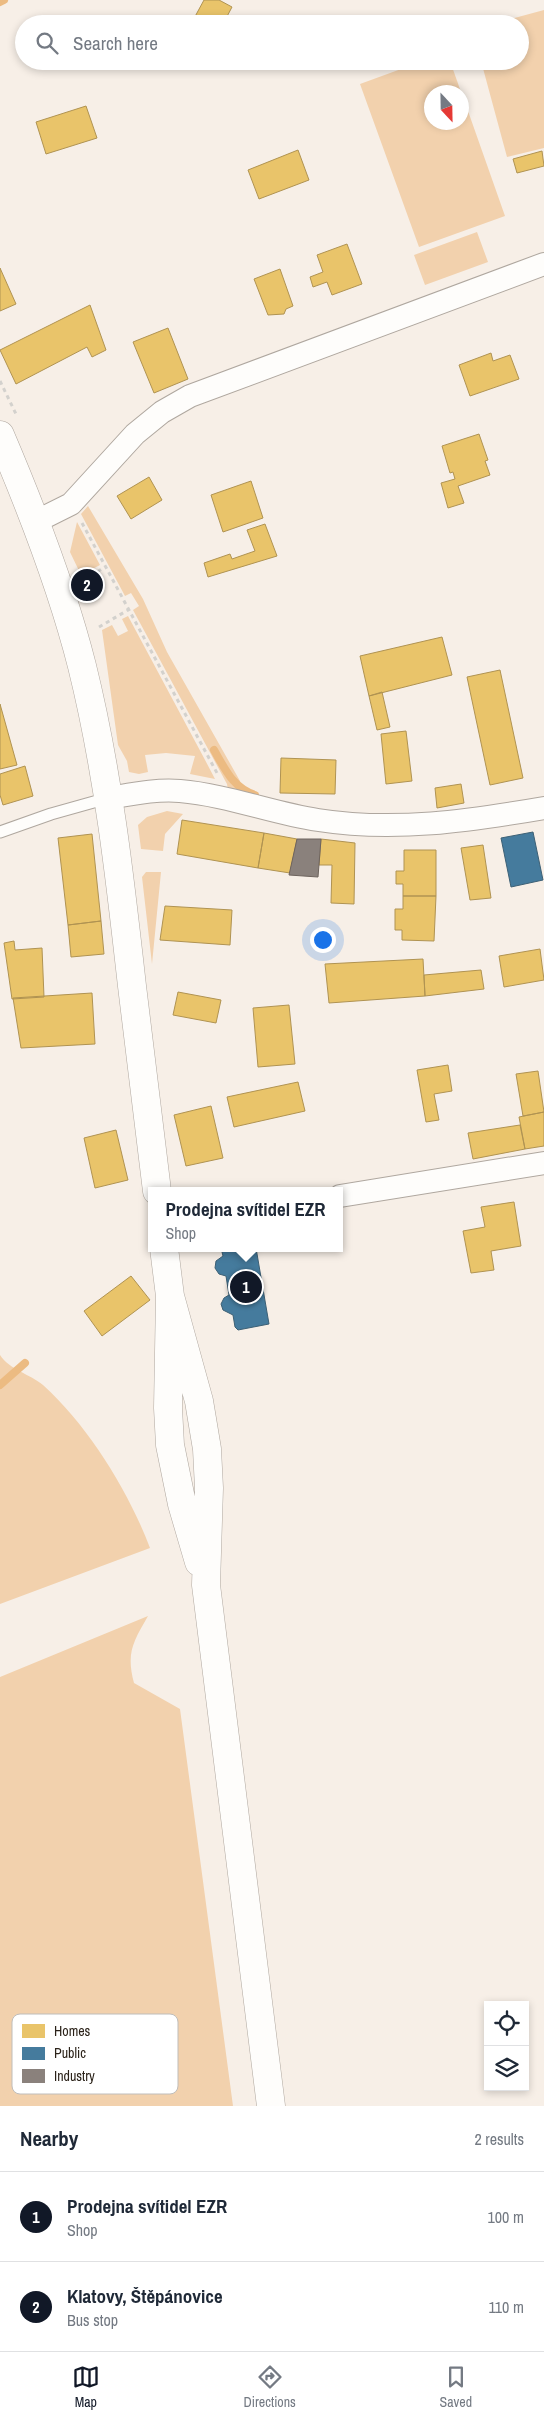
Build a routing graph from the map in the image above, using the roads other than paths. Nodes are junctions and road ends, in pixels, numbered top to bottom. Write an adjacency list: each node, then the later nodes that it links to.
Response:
1 (544, 264): 3 (street)
2 (2, 444): 3 (main road)
3 (35, 522): 4 (main road)
4 (109, 798): 5 (street); 6 (lane); 8 (main road)
5 (544, 808)
6 (0, 832)
7 (544, 1163): 9 (street)
8 (157, 1187)
9 (343, 1196)
10 (164, 1252): 11 (main road)
11 (271, 2106)

